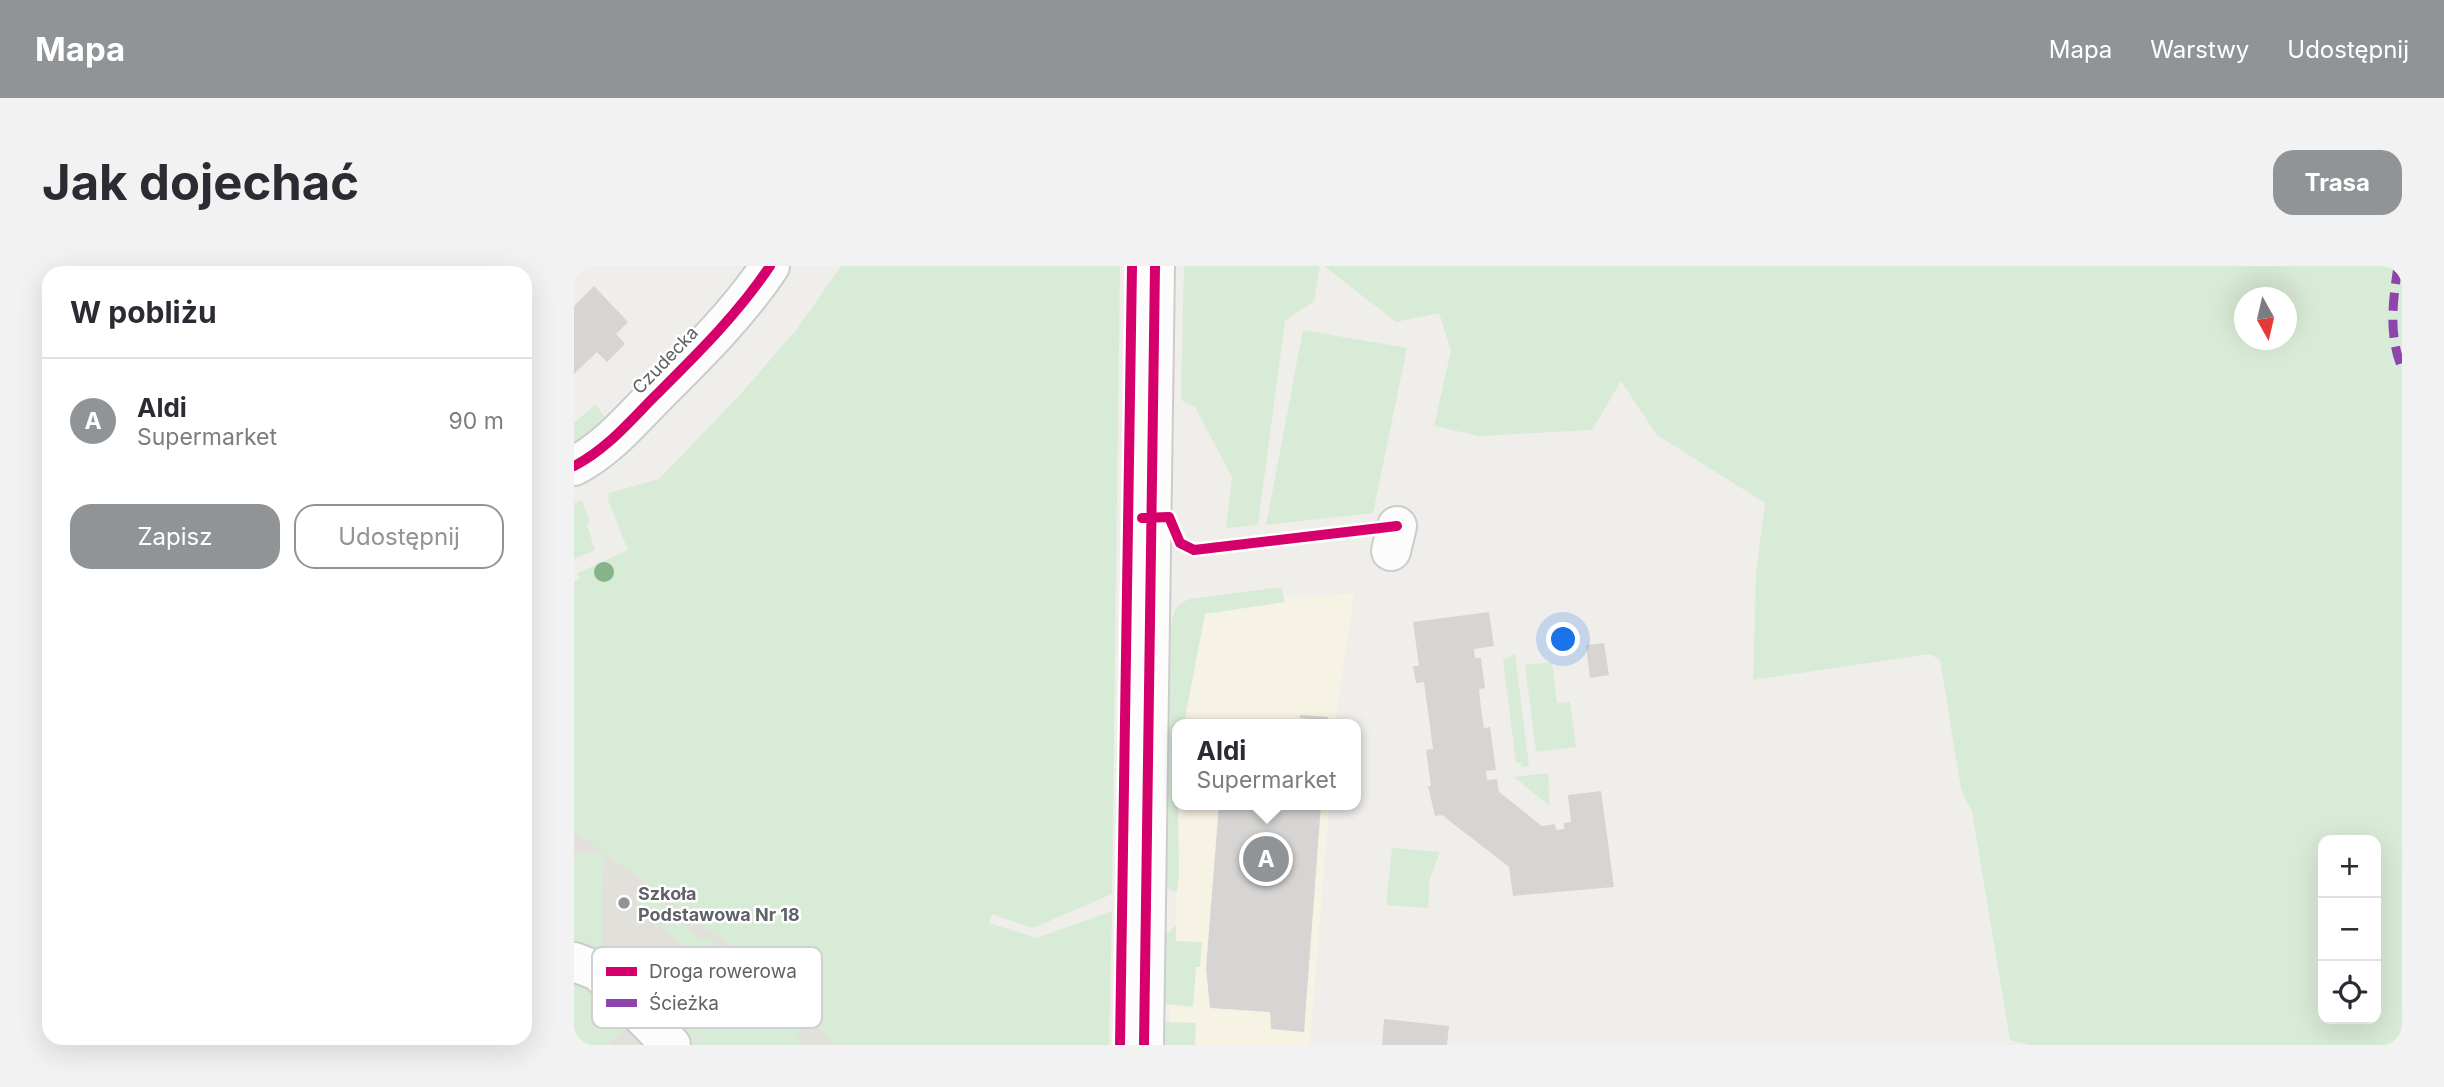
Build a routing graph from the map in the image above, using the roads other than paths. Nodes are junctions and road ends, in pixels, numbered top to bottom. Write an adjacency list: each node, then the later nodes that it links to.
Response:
1 (770, 266): 3 (street, Czudecka)
2 (1156, 266): 8 (street)
3 (574, 466)
4 (574, 962): 5 (street)
5 (592, 969)
6 (654, 1028): 7 (street)
7 (671, 1045)
8 (1144, 1045)

